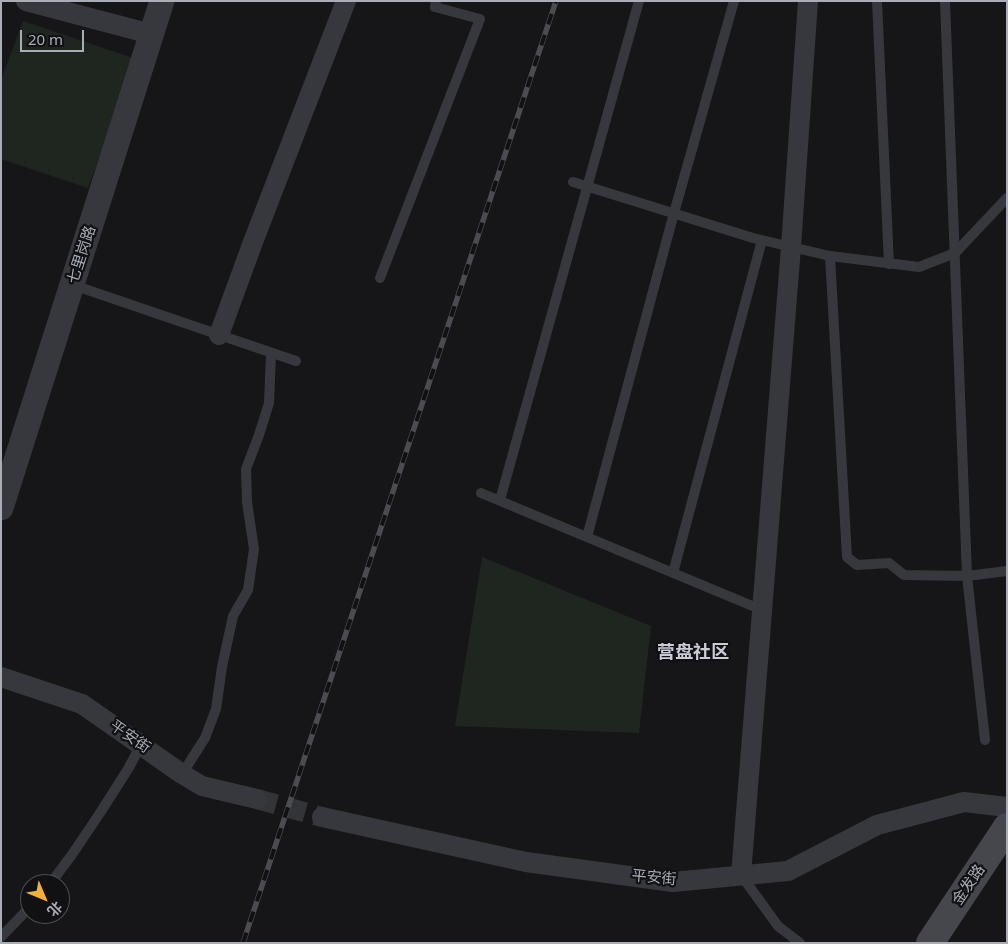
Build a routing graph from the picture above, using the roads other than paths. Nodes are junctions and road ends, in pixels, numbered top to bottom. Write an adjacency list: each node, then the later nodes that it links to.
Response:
1 (26, 1): 10 (street)
2 (162, 1): 10 (street, 七里岗路)
3 (346, 1): 22 (street)
4 (436, 1): 20 (lane)
5 (639, 1): 12 (lane)
6 (734, 1): 14 (lane)
7 (808, 1): 16 (street)
8 (877, 1): 19 (lane)
9 (945, 1): 17 (lane)
10 (152, 34): 21 (street, 七里岗路)
11 (573, 182): 12 (lane)
12 (588, 186): 14 (lane); 26 (lane)
13 (1007, 198): 17 (lane)
14 (674, 213): 15 (lane); 28 (lane)
15 (762, 240): 16 (lane); 30 (lane)
16 (791, 247): 18 (lane); 32 (street)
17 (955, 253): 19 (lane); 31 (lane)
18 (830, 256): 19 (lane); 31 (lane)
19 (889, 264)
20 (380, 278)
21 (72, 285): 22 (lane); 27 (street, 七里岗路)
22 (219, 335): 23 (lane)
23 (271, 353): 24 (lane); 36 (lane)
24 (296, 361)
25 (481, 492): 26 (lane)
26 (500, 500): 28 (lane)
27 (1, 508)
28 (587, 536): 30 (lane)
29 (1007, 570): 31 (lane)
30 (673, 573): 32 (lane)
31 (967, 576): 34 (lane)
32 (762, 610): 43 (street)
33 (1, 677): 35 (street, 平安街)
34 (985, 740)
35 (141, 744): 36 (street, 平安街); 42 (lane)
36 (182, 774): 37 (street, 平安街)
37 (257, 799)
38 (1007, 807): 43 (street, 平安街)
39 (322, 817): 43 (street, 平安街)
40 (1007, 827): 47 (main road, 金发路)
41 (1007, 853): 48 (main road, 金发路)
42 (58, 874)
43 (741, 875): 46 (lane)
44 (20, 917): 45 (lane)
45 (1, 937)
46 (800, 943)
47 (930, 943)
48 (947, 943)

